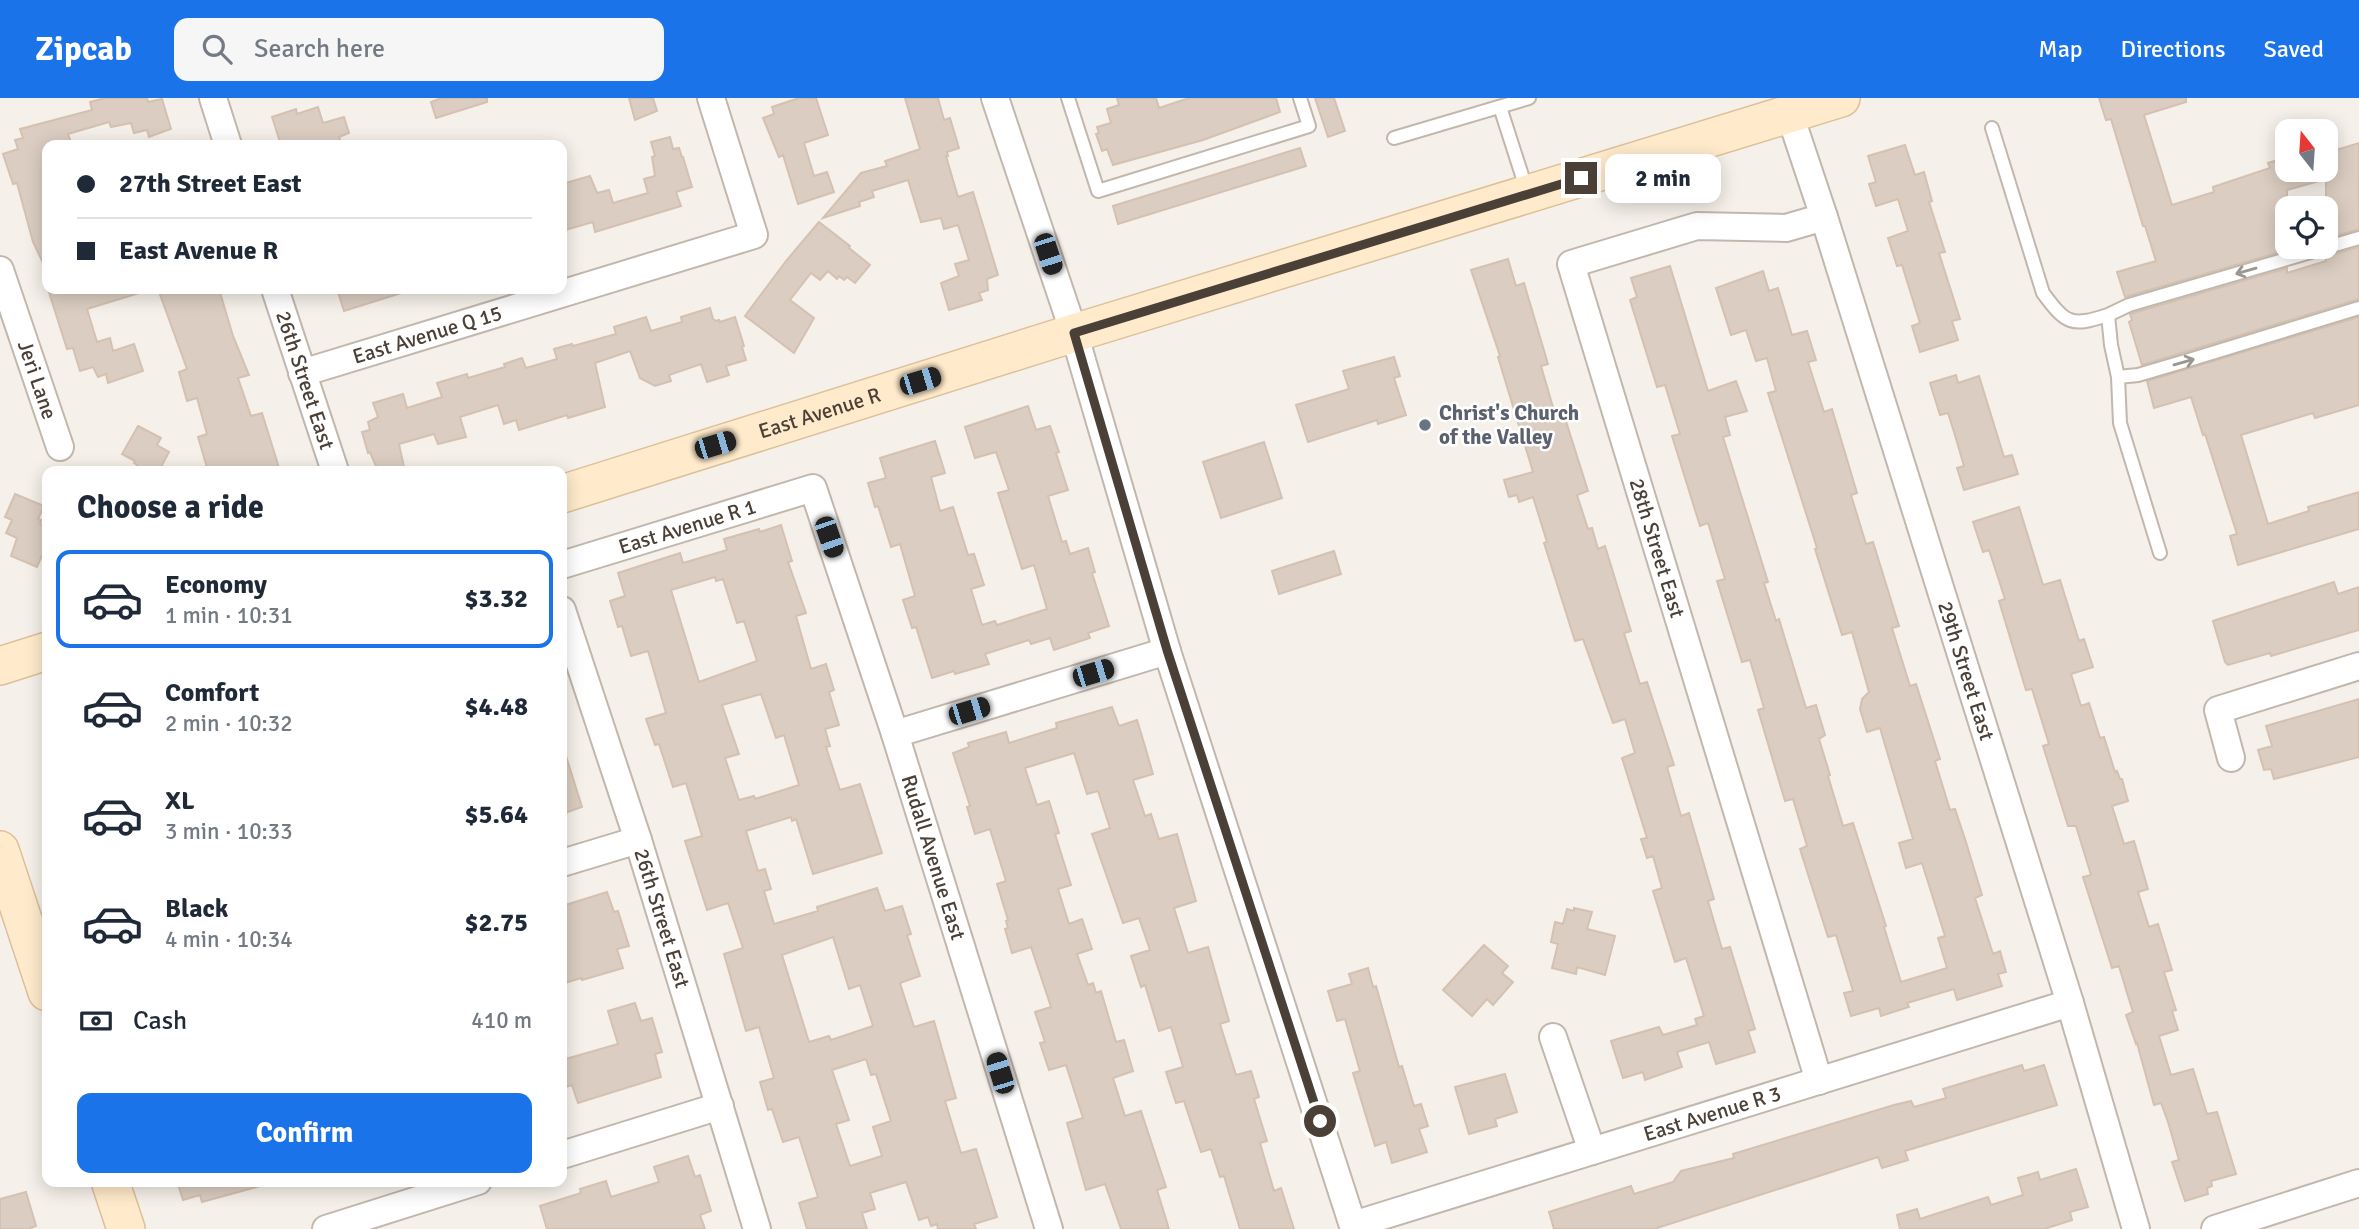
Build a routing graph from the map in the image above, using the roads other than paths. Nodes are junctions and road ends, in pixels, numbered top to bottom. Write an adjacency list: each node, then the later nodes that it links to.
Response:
1 (213, 98): 12 (street)
2 (711, 98): 17 (street, East Avenue Q 15)
3 (995, 98): 22 (street)
4 (1068, 98): 5 (lane)
5 (1300, 98)
6 (1528, 98): 8 (lane)
7 (1841, 98): 9 (main road, East Avenue R)
8 (1500, 107): 11 (lane); 13 (lane)
9 (1790, 115): 13 (main road, East Avenue R); 14 (street, 29th Street East)
10 (1992, 128): 21 (lane)
11 (1394, 138)
12 (226, 140)
13 (1528, 194): 22 (main road, East Avenue R)
14 (1824, 217): 42 (street, 29th Street East); 44 (street, 28th Street East)
15 (2359, 238): 21 (lane, one-way to 21)
16 (0, 270): 25 (street, Jeri Lane)
17 (567, 292)
18 (277, 294): 23 (street, 26th Street East)
19 (559, 294): 23 (street, East Avenue Q 15)
20 (2359, 308): 24 (lane, one-way to 20)
21 (2108, 315): 24 (lane)
22 (1074, 333): 28 (main road, East Avenue R); 32 (street)
23 (302, 373): 26 (street, 26th Street East)
24 (2118, 377): 29 (lane)
25 (60, 447)
26 (333, 466)
27 (813, 488): 30 (street, East Avenue R 1); 36 (street, Rudall Avenue East)
28 (567, 492)
29 (2160, 553)
30 (567, 563)
31 (567, 625): 38 (street, 26th Street East)
32 (1167, 650): 36 (street); 51 (street)
33 (42, 653): 34 (main road)
34 (0, 666)
35 (2359, 666): 37 (street)
36 (895, 734): 55 (street, Rudall Avenue East)
37 (2231, 758)
38 (638, 840): 40 (street); 45 (street, 26th Street East)
39 (0, 850): 41 (main road)
40 (567, 861)
41 (42, 977)
42 (2070, 1003): 44 (street, East Avenue R 3); 56 (street, 29th Street East)
43 (1553, 1037): 46 (street)
44 (1819, 1081): 46 (street, East Avenue R 3)
45 (720, 1105): 47 (street); 54 (street, 26th Street East)
46 (1592, 1151): 51 (street, East Avenue R 3)
47 (567, 1153)
48 (2359, 1183): 57 (street)
49 (112, 1187): 52 (main road)
50 (459, 1187): 53 (street)
51 (1354, 1227)
52 (126, 1229)
53 (326, 1229)
54 (757, 1229)
55 (1049, 1229)
56 (2136, 1229)
57 (2215, 1229)

